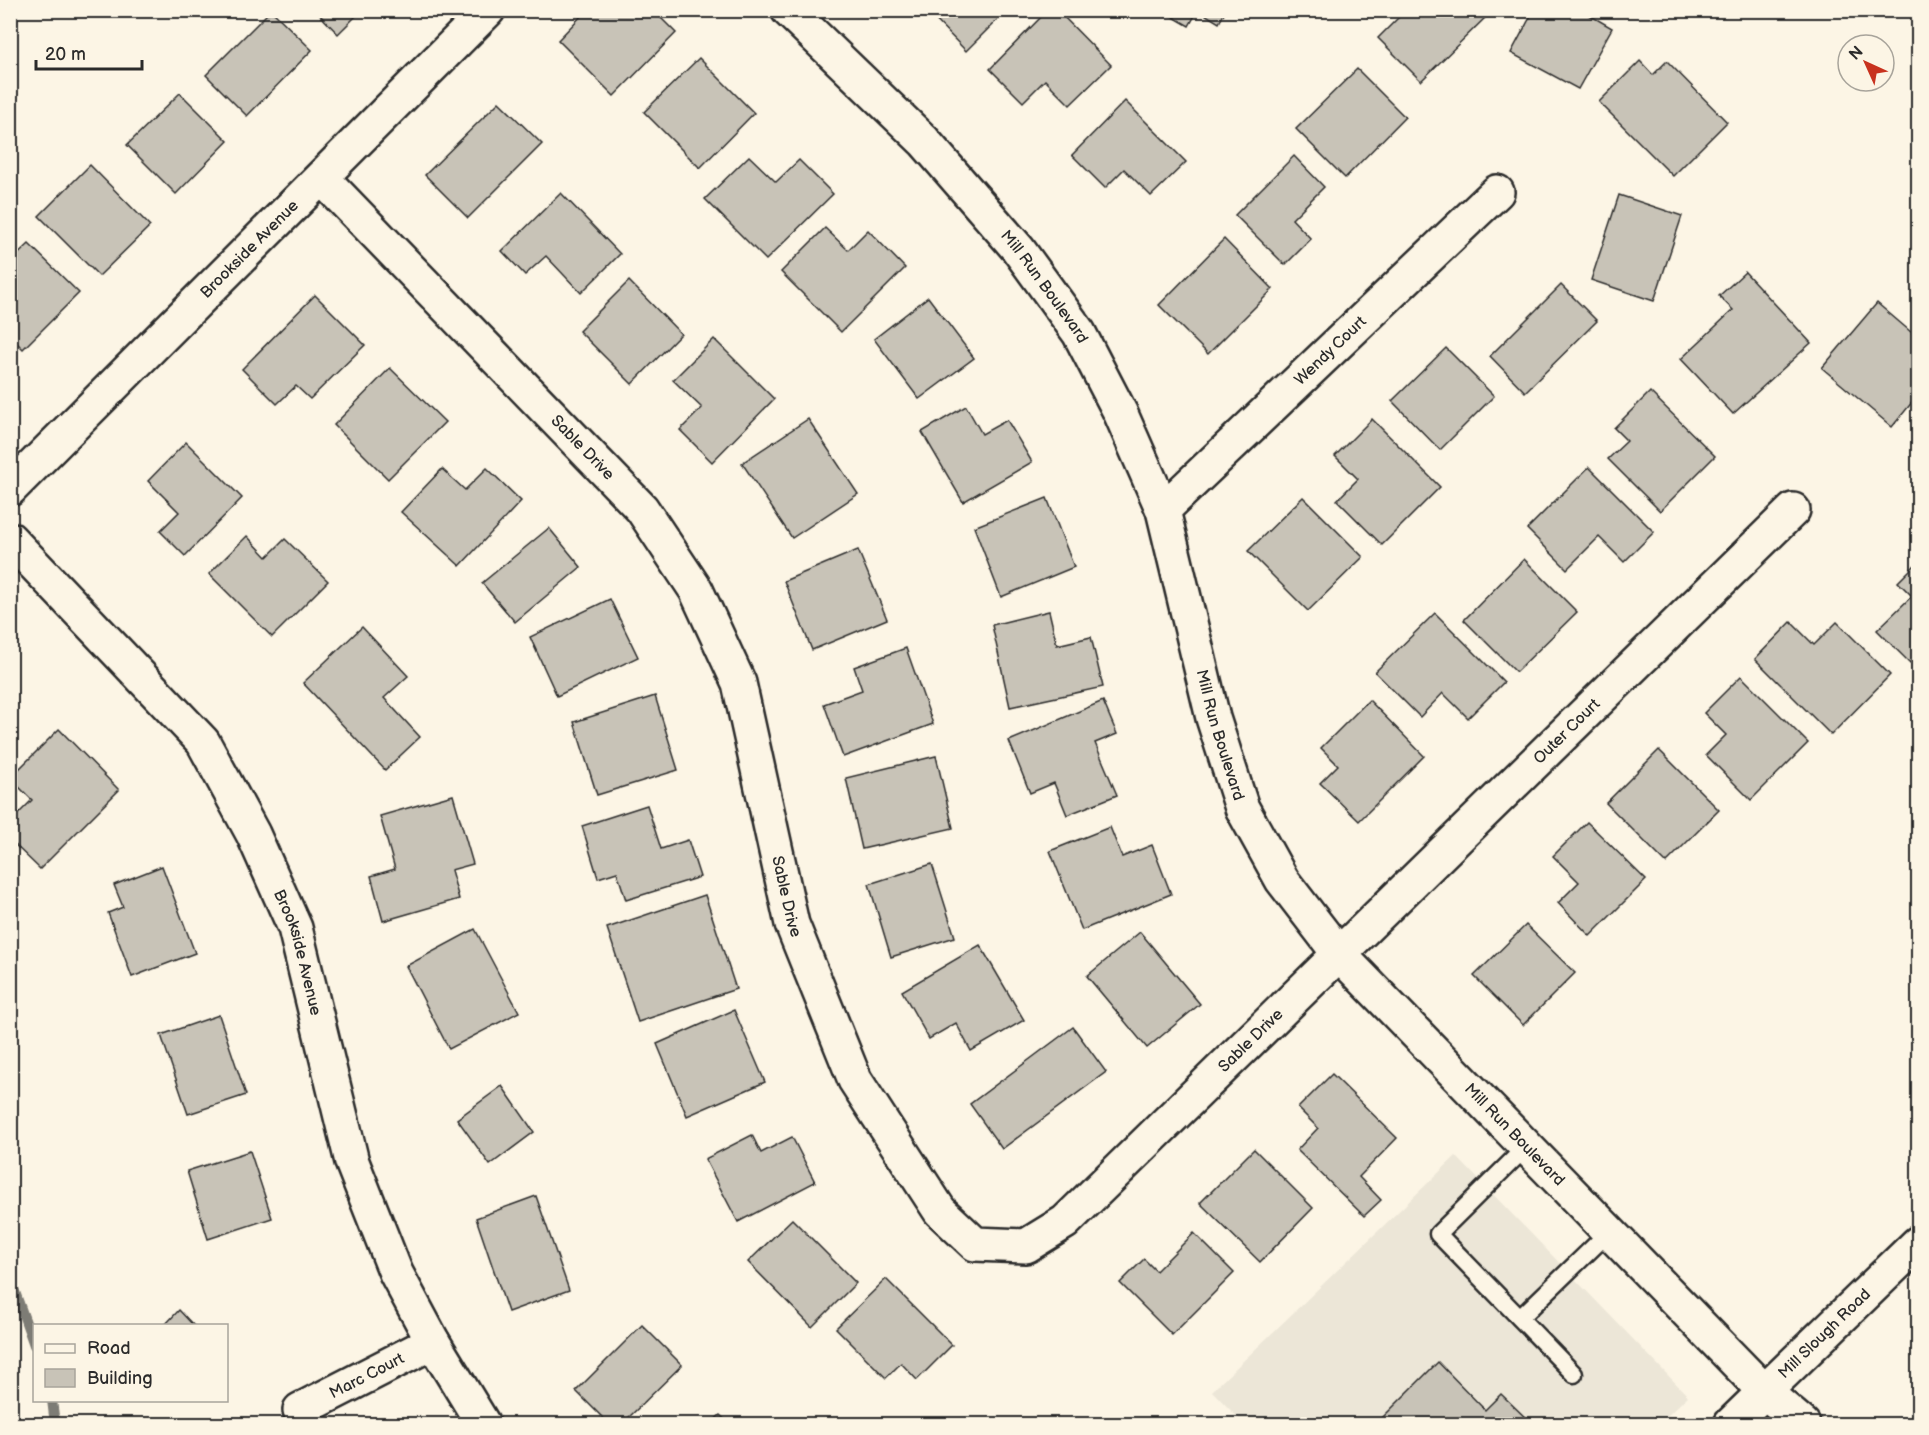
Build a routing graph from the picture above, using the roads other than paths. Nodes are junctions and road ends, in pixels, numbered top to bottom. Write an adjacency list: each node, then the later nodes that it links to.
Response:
1 (488, 10): 3 (street, Brookside Avenue)
2 (788, 10): 6 (street, Mill Run Boulevard)
3 (322, 178): 5 (street, Brookside Avenue); 9 (street, Sable Drive)
4 (1497, 192): 6 (street, Wendy Court)
5 (10, 489)
6 (1163, 510): 9 (street, Mill Run Boulevard)
7 (1793, 510): 9 (street, Outer Court)
8 (10, 539): 14 (street, Brookside Avenue)
9 (1339, 954): 10 (street, Mill Run Boulevard)
10 (1526, 1147): 11 (street, Mill Run Boulevard); 13 (lane)
11 (1609, 1232): 13 (lane); 16 (street, Mill Run Boulevard)
12 (1918, 1243): 16 (street, Mill Slough Road)
13 (1520, 1318): 15 (lane)
14 (433, 1342): 17 (street, Marc Court); 18 (street, Brookside Avenue)
15 (1574, 1374)
16 (1765, 1392): 19 (street, Mill Slough Road); 20 (street, Mill Run Boulevard)
17 (300, 1410)
18 (483, 1425)
19 (1731, 1425)
20 (1803, 1425)

